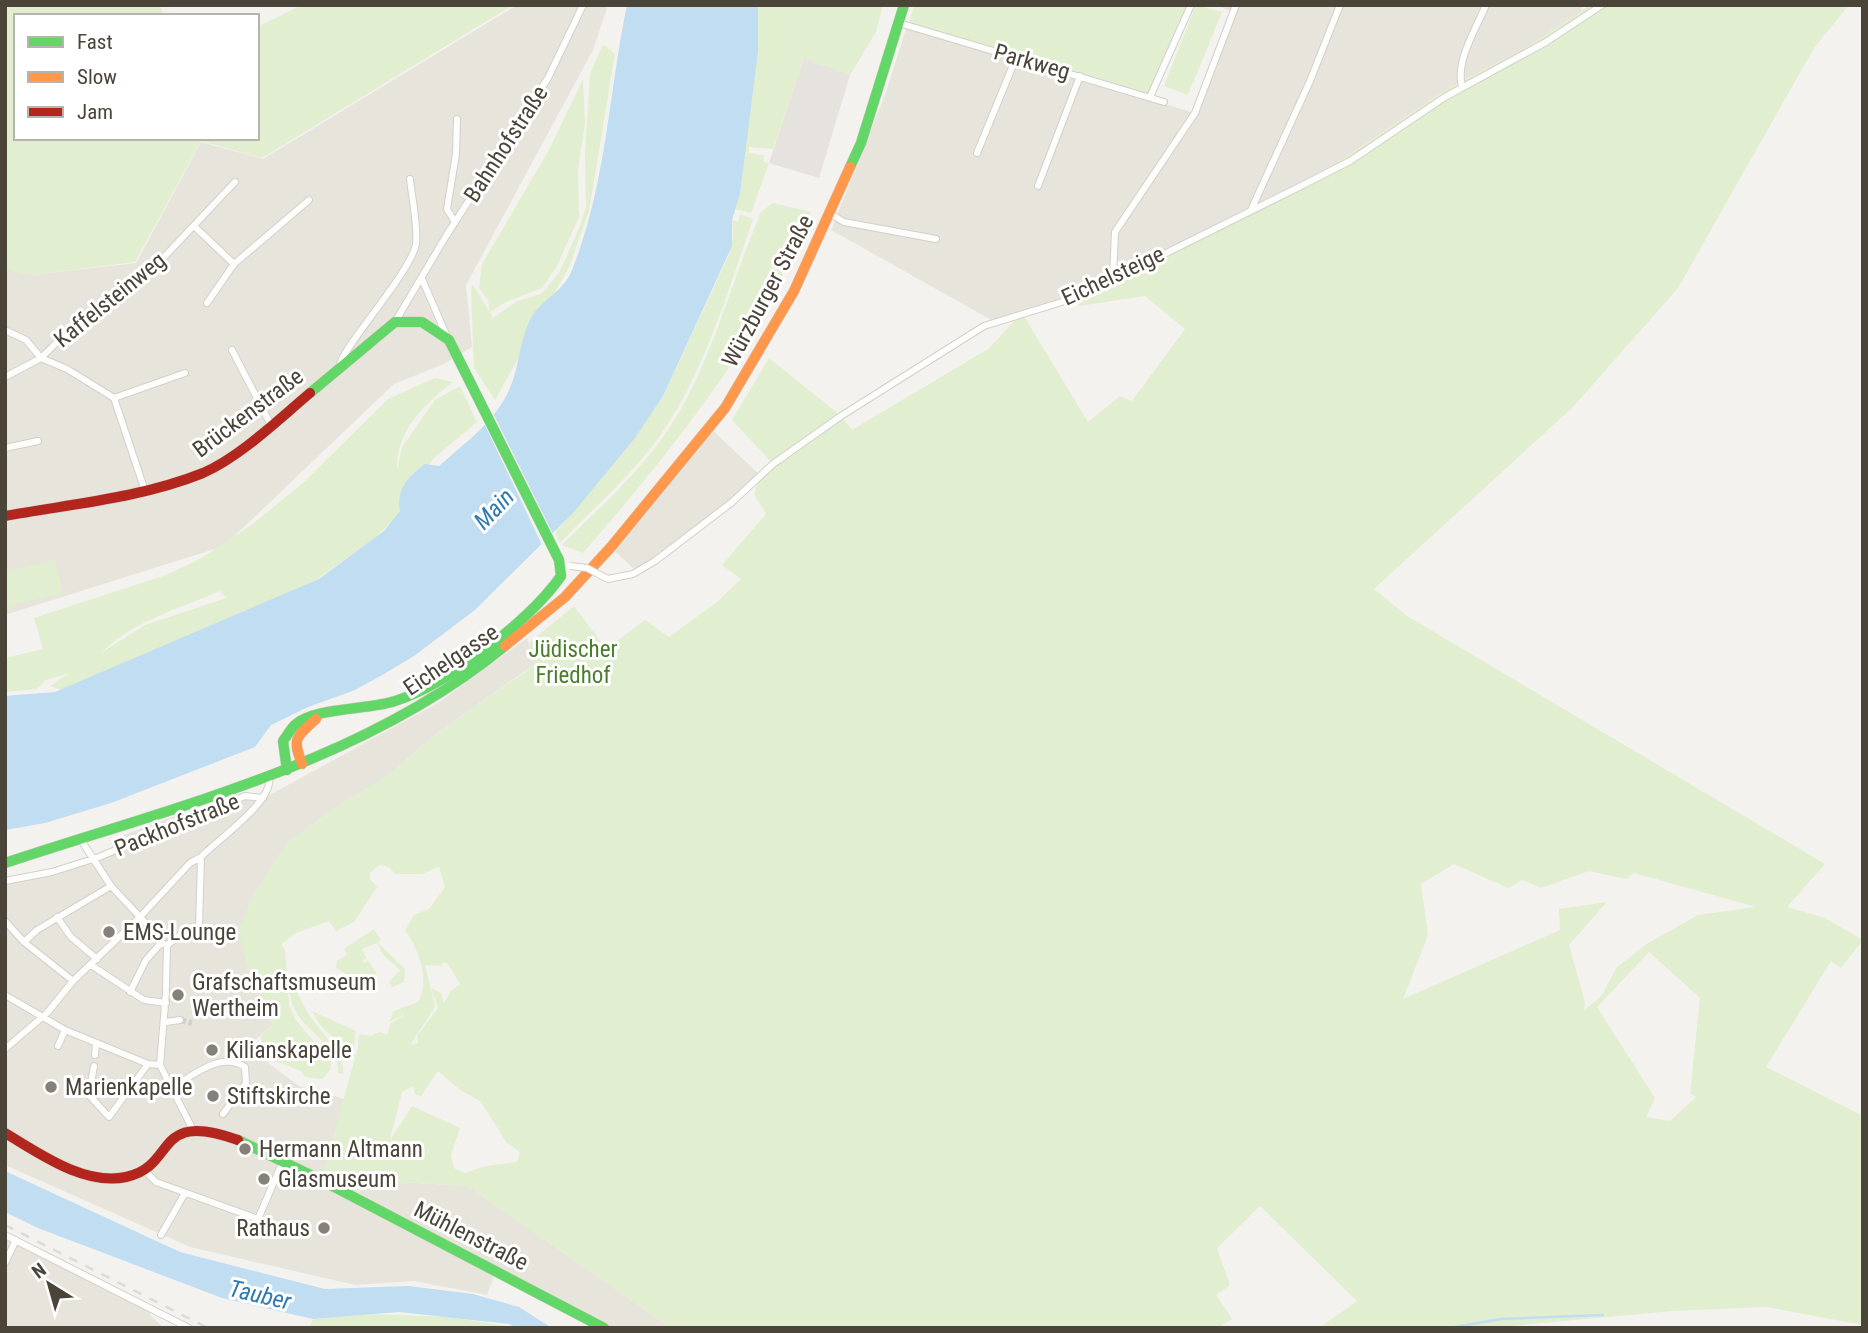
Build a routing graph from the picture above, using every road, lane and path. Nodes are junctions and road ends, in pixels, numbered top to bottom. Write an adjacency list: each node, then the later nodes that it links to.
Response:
1 (583, 5): 23 (street, Bahnhofstraße)
2 (904, 5): 9 (main road, Würzburger Straße)
3 (1191, 5): 13 (street)
4 (1236, 5): 27 (street)
5 (1340, 5): 21 (street)
6 (1486, 5): 12 (street)
7 (1602, 5): 8 (street, Eichelsteige)
8 (1593, 8): 12 (street, Eichelsteige)
9 (899, 23): 10 (street, Parkweg); 22 (main road, Würzburger Straße)
10 (1016, 58): 11 (street, Parkweg); 16 (street)
11 (1080, 76): 13 (street, Parkweg); 19 (street)
12 (1462, 87): 21 (street, Eichelsteige)
13 (1150, 97): 14 (street, Parkweg)
14 (1164, 102)
15 (457, 119): 23 (street)
16 (977, 153)
17 (410, 179): 35 (street)
18 (235, 182): 24 (street, Kaffelsteinweg)
19 (1038, 186)
20 (309, 200): 26 (street)
21 (1251, 210): 27 (street, Eichelsteige)
22 (831, 214): 25 (street); 44 (main road, Würzburger Straße)
23 (455, 222): 28 (street, Bahnhofstraße)
24 (194, 226): 26 (street); 34 (street, Kaffelsteinweg)
25 (936, 239)
26 (234, 264): 29 (street)
27 (1113, 278): 45 (street, Eichelsteige, bridge)
28 (422, 279): 30 (street, Bahnhofstraße); 32 (street)
29 (206, 303)
30 (395, 322): 32 (main road); 35 (main road, Brückenstraße)
31 (5, 330): 34 (street)
32 (451, 343): 45 (main road)
33 (232, 350): 39 (street)
34 (41, 358): 37 (street, Kaffelsteinweg); 38 (street)
35 (340, 366): 39 (main road, Brückenstraße)
36 (185, 373): 38 (street)
37 (5, 377)
38 (114, 398): 42 (street)
39 (271, 425): 42 (main road, Brückenstraße)
40 (38, 441): 41 (street)
41 (5, 448)
42 (145, 491): 43 (main road, Brückenstraße)
43 (5, 516)
44 (601, 558): 47 (main road, Eichelgasse)
45 (564, 564): 46 (main road)
46 (320, 717): 47 (main road); 48 (main road)
47 (302, 764): 48 (main road, Eichelgasse)
48 (286, 770): 49 (main road, Eichelgasse)
49 (269, 776): 50 (street); 51 (main road, Eichelgasse)
50 (263, 798): 52 (street); 53 (street, Packhofstraße)
51 (81, 840): 53 (street); 54 (main road, Eichelgasse)
52 (201, 857): 58 (street); 61 (street)
53 (91, 860): 55 (street, Packhofstraße); 56 (street)
54 (5, 863)
55 (5, 881)
56 (111, 886): 57 (street); 58 (street)
57 (57, 917): 60 (street); 62 (street)
58 (140, 917): 61 (street); 62 (street)
59 (6, 923): 60 (street)
60 (24, 943): 64 (street)
61 (164, 944): 65 (street); 67 (street)
62 (97, 959): 63 (street)
63 (91, 965): 64 (street); 65 (street)
64 (73, 981): 68 (street)
65 (130, 992): 67 (street)
66 (5, 995): 68 (street)
67 (166, 1003): 70 (street)
68 (41, 1016): 71 (street); 73 (street)
69 (180, 1020): 70 (street)
70 (166, 1022): 77 (street)
71 (65, 1030): 72 (street); 74 (street)
72 (96, 1043): 75 (street); 76 (street)
73 (8, 1046)
74 (58, 1046)
75 (95, 1055)
76 (148, 1064): 77 (street); 78 (street)
77 (160, 1065): 79 (street)
78 (94, 1066)
79 (173, 1087): 80 (street); 81 (street)
80 (223, 1114)
81 (193, 1130): 83 (main road, Mühlenstraße); 84 (main road)
82 (5, 1133): 84 (main road)
83 (283, 1161): 85 (street); 91 (main road, Mühlenstraße)
84 (143, 1169): 85 (street)
85 (184, 1194): 87 (street)
86 (5, 1235): 88 (street)
87 (162, 1235)
88 (16, 1240): 89 (street); 90 (street)
89 (5, 1263)
90 (188, 1328)
91 (604, 1328)

